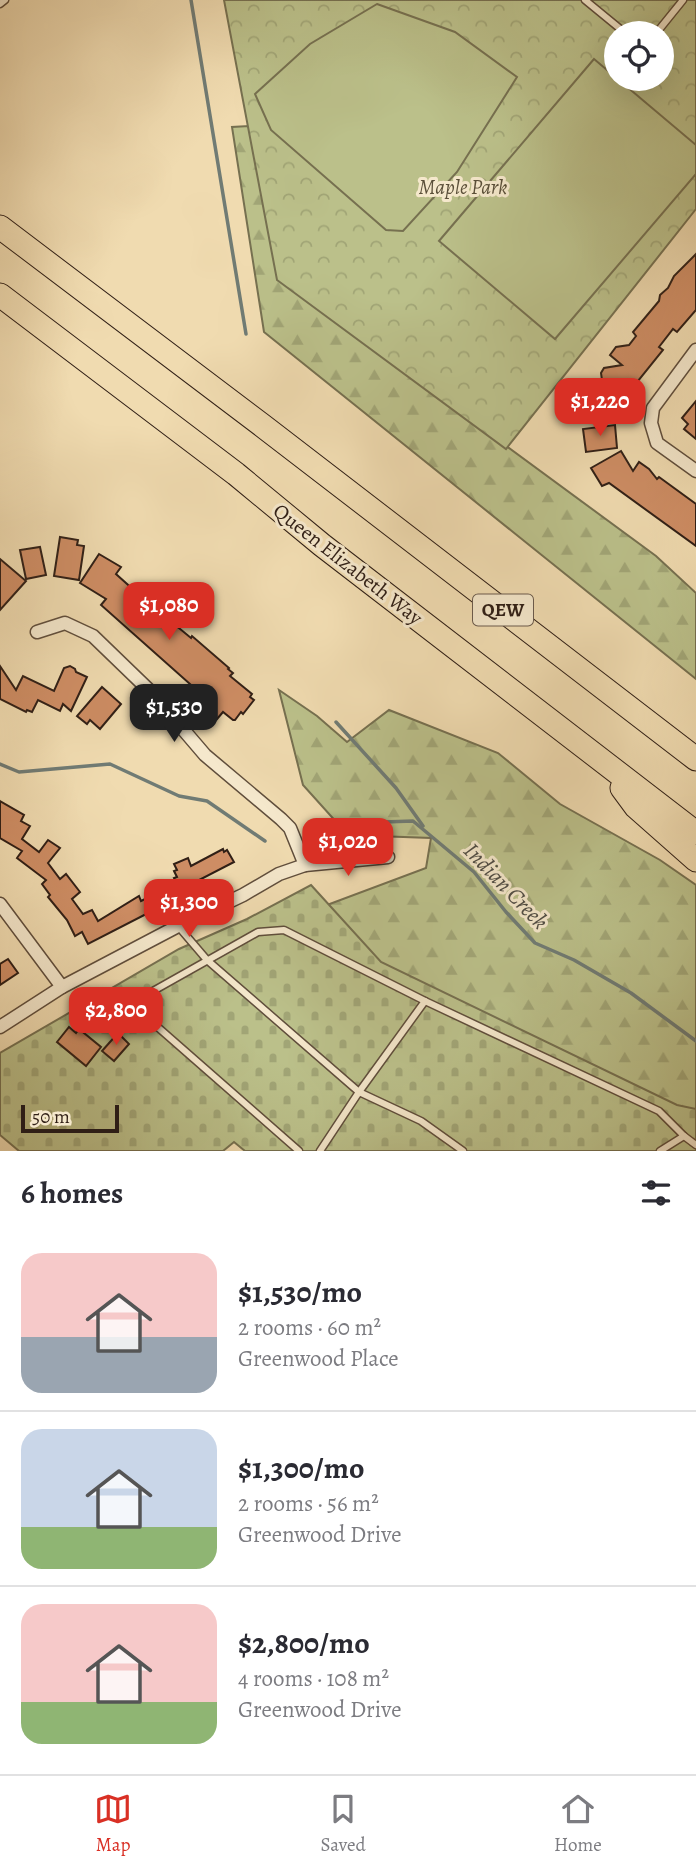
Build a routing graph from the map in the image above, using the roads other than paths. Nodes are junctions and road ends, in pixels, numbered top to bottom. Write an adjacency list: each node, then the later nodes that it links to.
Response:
1 (5, 0): 4 (lane)
2 (585, 0): 5 (lane)
3 (683, 0): 6 (lane)
4 (0, 4)
5 (611, 21)
6 (666, 21)
7 (0, 227): 12 (highway, QEW)
8 (0, 295): 13 (highway, Queen Elizabeth Way / QEW)
9 (696, 350): 10 (street)
10 (696, 471)
11 (37, 632): 17 (street)
12 (696, 758)
13 (600, 761): 14 (highway, Queen Elizabeth Way / QEW); 16 (highway)
14 (696, 833)
15 (388, 857): 17 (street)
16 (696, 860)
17 (305, 865): 19 (street)
18 (0, 904): 21 (street)
19 (178, 926): 20 (lane); 21 (street)
20 (207, 960): 22 (lane); 24 (lane); 27 (lane)
21 (62, 987): 23 (street)
22 (425, 1001): 24 (lane); 25 (lane)
23 (0, 1027)
24 (359, 1092): 28 (lane); 29 (lane)
25 (684, 1136): 26 (lane); 30 (lane)
26 (696, 1145)
27 (299, 1151)
28 (320, 1151)
29 (463, 1151)
30 (660, 1151)

